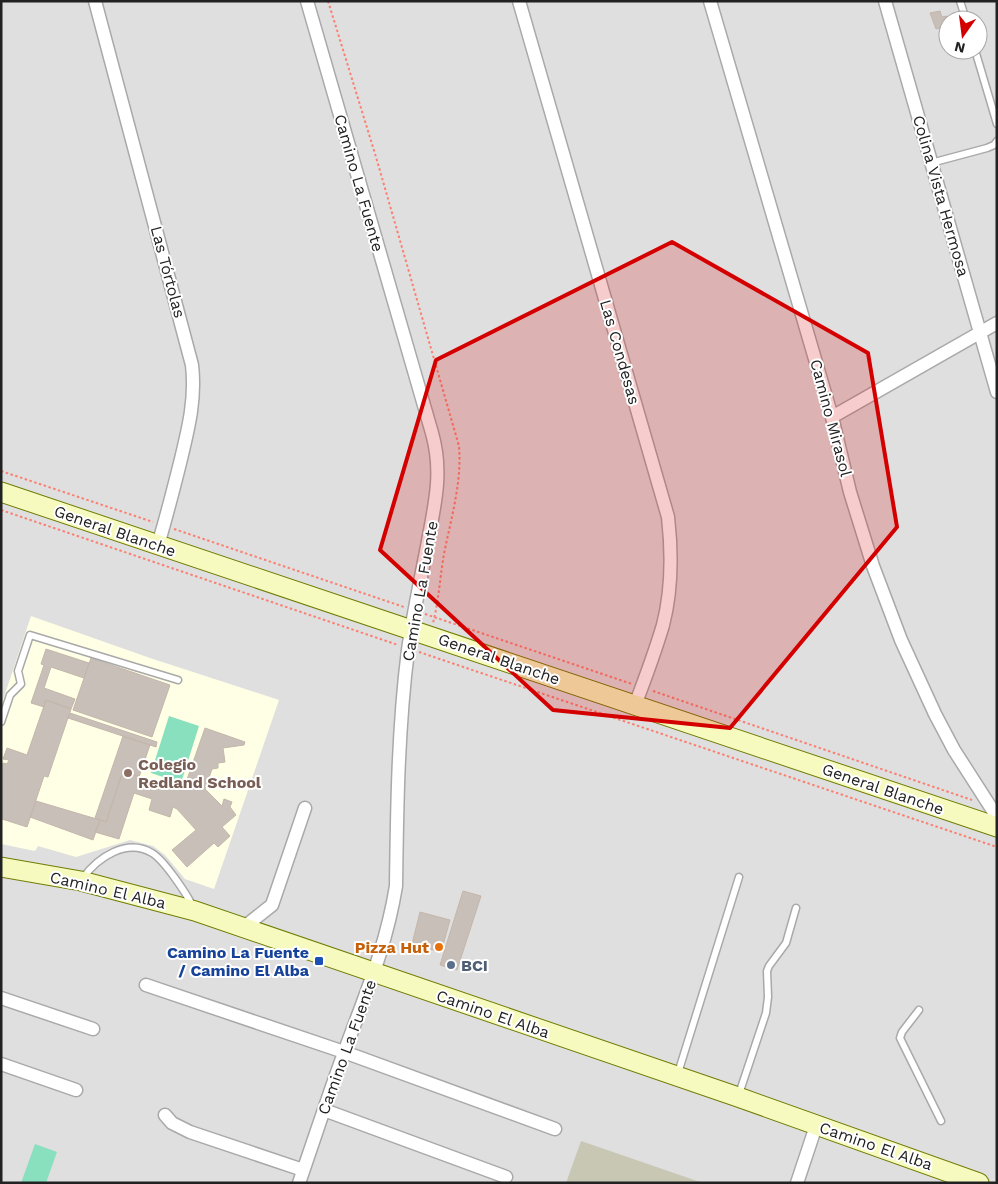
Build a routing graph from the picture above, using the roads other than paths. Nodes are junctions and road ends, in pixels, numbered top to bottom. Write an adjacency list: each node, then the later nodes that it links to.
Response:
1 (95, 1): 15 (street, Las Tórtolas)
2 (307, 1): 16 (street, Camino La Fuente)
3 (519, 1): 18 (street, Las Condesas)
4 (710, 1): 13 (street, Camino Mirasol)
5 (885, 1): 9 (street, Colina Vista Hermosa)
6 (977, 60): 7 (lane)
7 (997, 124)
8 (997, 141): 9 (lane)
9 (931, 163): 11 (street, Colina Vista Hermosa)
10 (997, 323): 11 (street)
11 (980, 332): 12 (street, Colina Vista Hermosa); 13 (street)
12 (997, 392)
13 (832, 417): 21 (street, Camino Mirasol)
14 (1, 492): 15 (main road, General Blanche)
15 (158, 545): 16 (main road, General Blanche)
16 (412, 630): 18 (main road, General Blanche); 29 (street, Camino La Fuente)
17 (178, 680): 19 (lane)
18 (635, 705): 22 (main road, General Blanche)
19 (1, 722)
20 (305, 808): 28 (street)
21 (997, 817)
22 (997, 827)
23 (1, 867): 25 (main road, Camino El Alba)
24 (739, 877): 36 (lane)
25 (81, 882): 27 (main road, Camino El Alba); 27 (lane)
26 (796, 908): 38 (lane)
27 (195, 911): 28 (main road, Camino El Alba)
28 (242, 928): 29 (main road, Camino El Alba)
29 (374, 974): 34 (street, Camino La Fuente); 36 (main road, Camino El Alba)
30 (146, 985): 34 (street)
31 (1, 998): 33 (street)
32 (919, 1010): 41 (lane)
33 (93, 1029)
34 (344, 1052): 39 (street, Camino La Fuente); 43 (street)
35 (1, 1064): 37 (street)
36 (677, 1077): 38 (main road, Camino El Alba)
37 (76, 1090)
38 (738, 1097): 42 (main road, Camino El Alba)
39 (324, 1110): 44 (street, Camino La Fuente); 45 (street)
40 (165, 1115): 44 (street)
41 (941, 1121)
42 (816, 1126): 47 (street); 48 (main road, Camino El Alba)
43 (555, 1129)
44 (303, 1170): 46 (street, Camino La Fuente)
45 (506, 1177)
46 (299, 1183)
47 (797, 1183)
48 (979, 1183)

